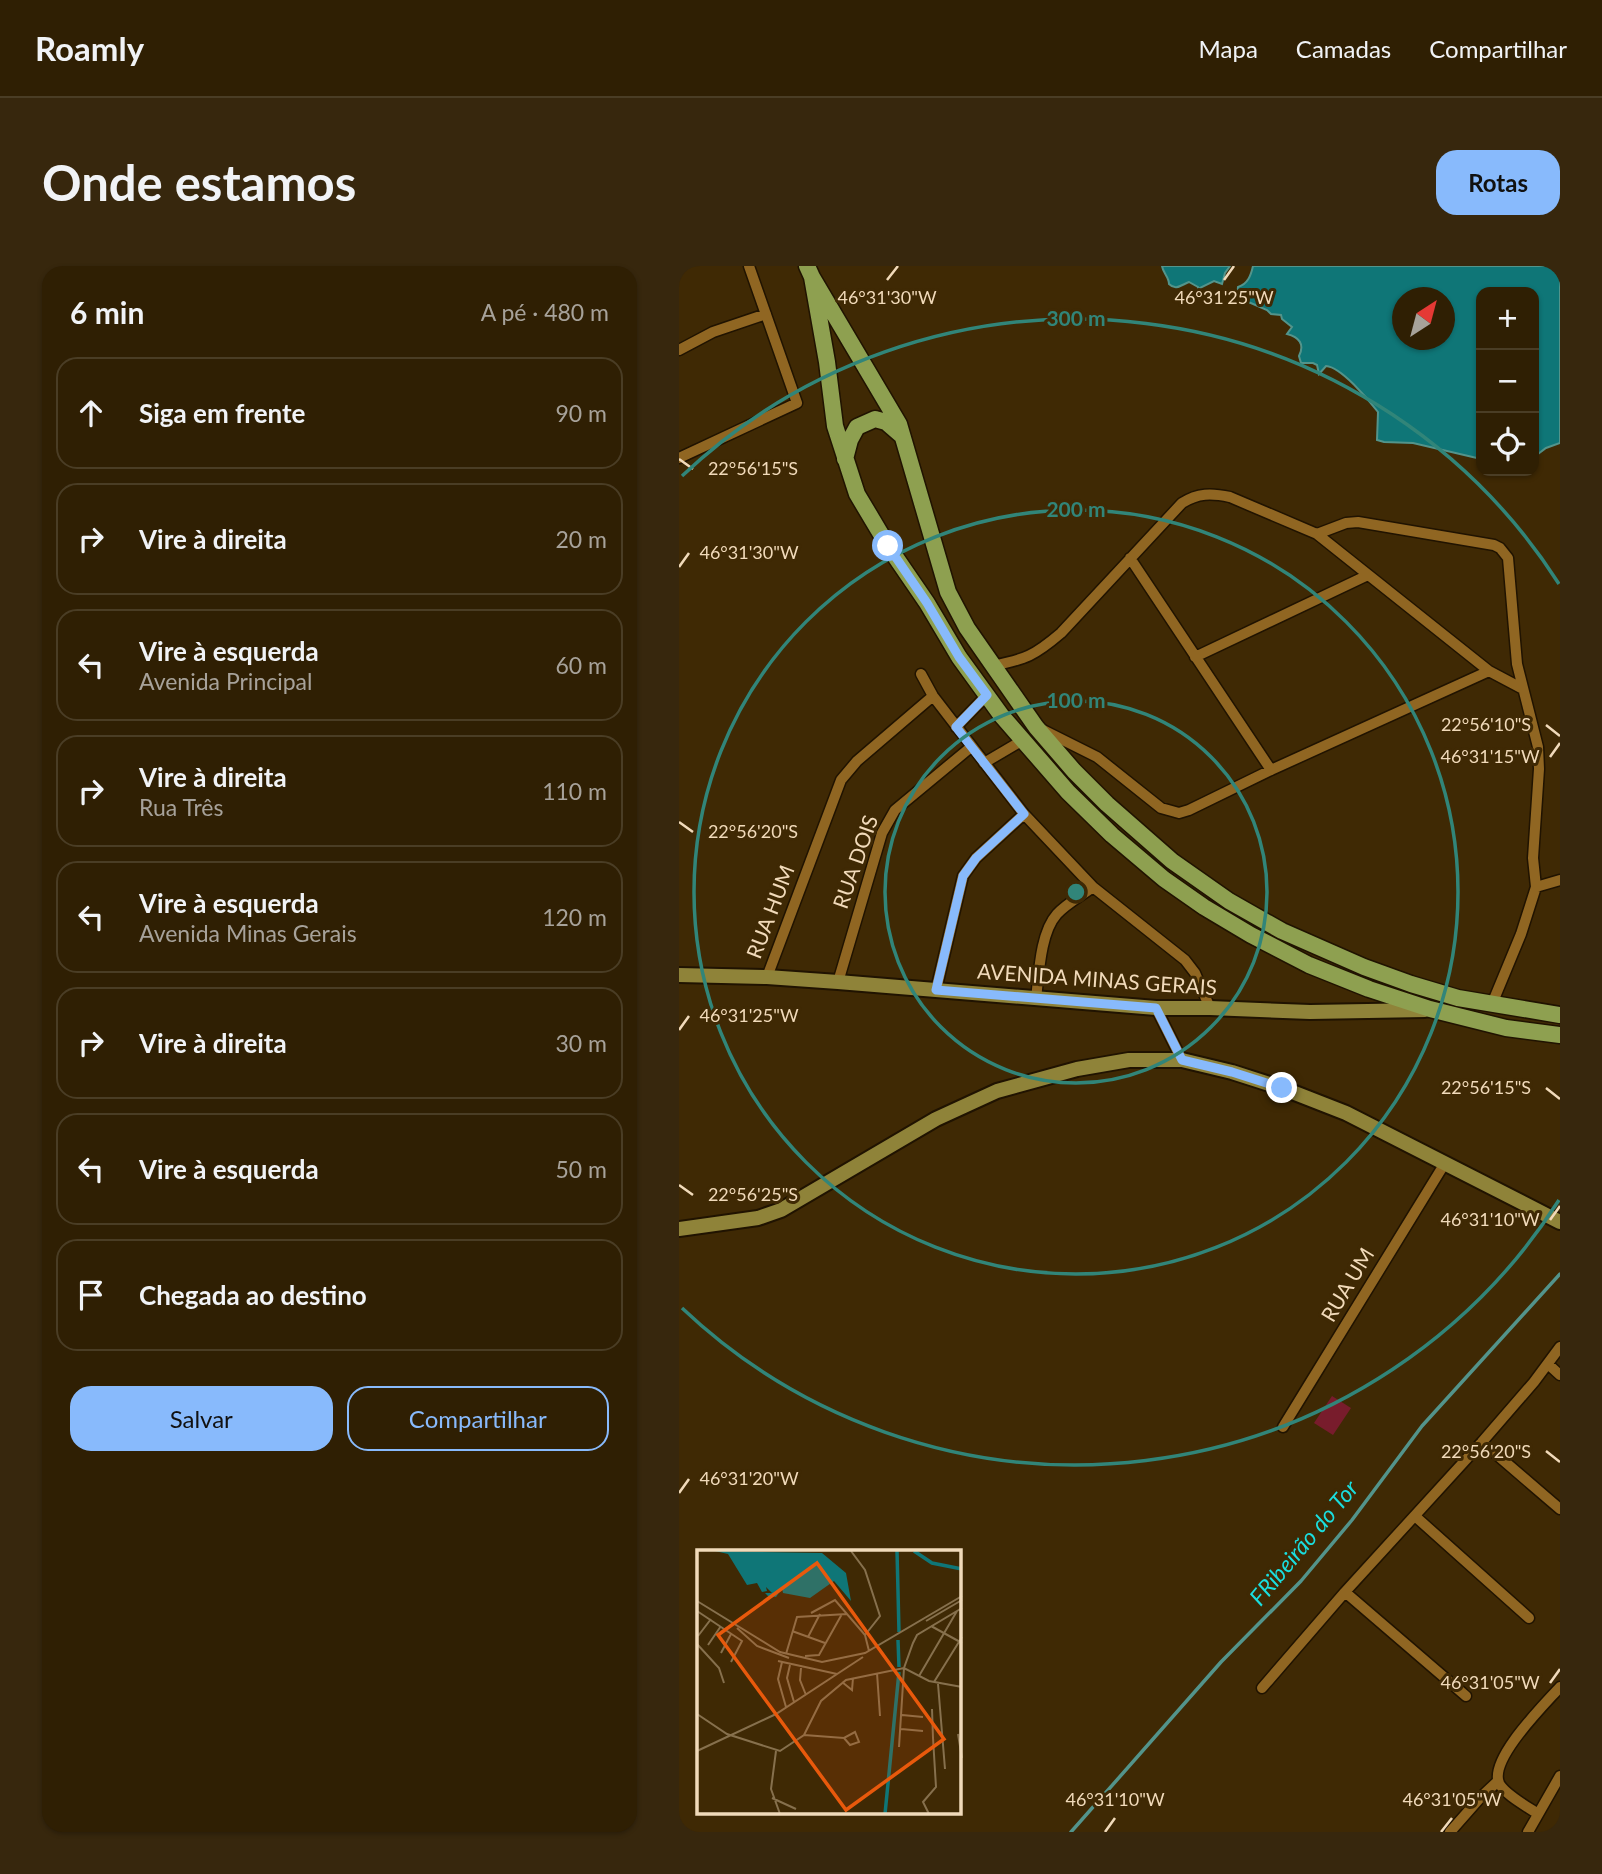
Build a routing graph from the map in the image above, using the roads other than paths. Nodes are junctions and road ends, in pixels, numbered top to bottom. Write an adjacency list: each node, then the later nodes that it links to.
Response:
1 (749, 266): 3 (street)
2 (809, 272): 5 (main road); 7 (main road)
3 (766, 314): 4 (street); 6 (street)
4 (679, 350)
5 (903, 437): 7 (main road); 12 (main road)
6 (679, 458)
7 (845, 459): 16 (main road)
8 (1317, 534): 9 (street); 10 (street); 15 (street)
9 (1130, 558): 11 (street); 12 (street)
10 (1368, 575): 11 (street); 13 (street)
11 (1195, 657): 23 (street)
12 (992, 666): 19 (main road)
13 (1489, 671): 15 (street); 23 (street)
14 (921, 674): 17 (street)
15 (1523, 689): 27 (street)
16 (987, 695): 18 (street); 20 (main road)
17 (933, 696): 18 (street); 29 (street, RUA HUM)
18 (956, 727): 21 (street)
19 (1036, 727): 23 (street); 33 (main road)
20 (1023, 740): 22 (street); 36 (main road)
21 (971, 747): 22 (street); 30 (street, RUA DOIS)
22 (984, 763): 24 (street)
23 (1271, 770)
24 (1024, 814): 26 (street); 31 (street)
25 (1560, 880): 27 (street)
26 (1093, 887): 32 (street); 35 (street)
27 (1537, 887): 33 (street)
28 (679, 975): 29 (street, AVENIDA MINAS GERAIS)
29 (767, 977): 30 (street, AVENIDA MINAS GERAIS)
30 (838, 982): 31 (street, AVENIDA MINAS GERAIS)
31 (936, 990): 32 (street, AVENIDA MINAS GERAIS)
32 (1036, 999): 34 (street, AVENIDA MINAS GERAIS)
33 (1492, 1004): 37 (main road)
34 (1156, 1008): 35 (street, AVENIDA MINAS GERAIS); 39 (street)
35 (1210, 1008): 36 (street, AVENIDA MINAS GERAIS)
36 (1430, 1009): 38 (main road)
37 (1560, 1015)
38 (1560, 1035)
39 (1182, 1060): 40 (street); 42 (street)
40 (1445, 1163): 41 (street); 46 (street, RUA UM)
41 (1560, 1222)
42 (679, 1229)
43 (1560, 1347): 44 (street)
44 (1548, 1364): 45 (street); 47 (street)
45 (1560, 1375)
46 (1283, 1427)
47 (1482, 1442): 48 (street); 49 (street)
48 (1560, 1509)
49 (1416, 1517): 50 (street); 51 (street)
50 (1345, 1592): 53 (street); 54 (street)
51 (1529, 1618)
52 (1560, 1687): 56 (street)
53 (1262, 1688)
54 (1466, 1696)
55 (1560, 1776): 57 (street)
56 (1498, 1781): 57 (street); 58 (street)
57 (1538, 1814): 59 (street)
58 (1450, 1832)
59 (1528, 1832)

